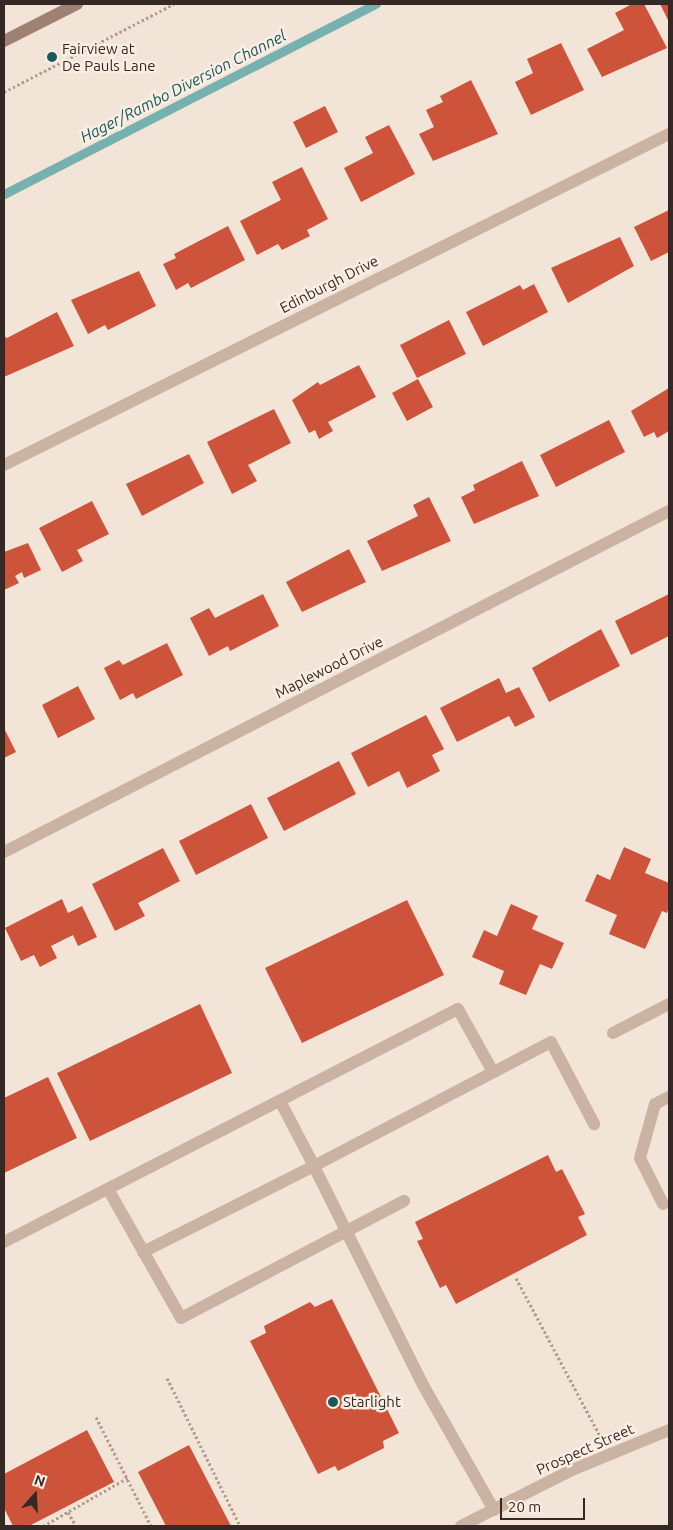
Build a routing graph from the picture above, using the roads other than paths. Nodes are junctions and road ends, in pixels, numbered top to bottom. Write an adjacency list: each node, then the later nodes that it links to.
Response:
1 (77, 4): 2 (main road)
2 (4, 41)
3 (669, 134): 4 (street, Edinburgh Drive)
4 (4, 465)
5 (669, 511): 6 (street, Maplewood Drive)
6 (4, 852)
7 (669, 1004): 8 (street)
8 (613, 1033)
9 (493, 1072): 11 (street); 12 (street); 13 (street)
10 (669, 1097): 16 (street)
11 (280, 1101): 13 (street); 14 (street)
12 (594, 1124)
13 (314, 1166): 17 (street); 19 (street)
14 (108, 1188): 18 (street); 19 (street)
15 (404, 1201): 17 (street)
16 (663, 1204)
17 (348, 1232): 19 (street); 21 (street)
18 (4, 1242)
19 (143, 1252)
20 (669, 1430): 21 (street, Prospect Street)
21 (494, 1510): 22 (street, Prospect Street)
22 (461, 1526)

